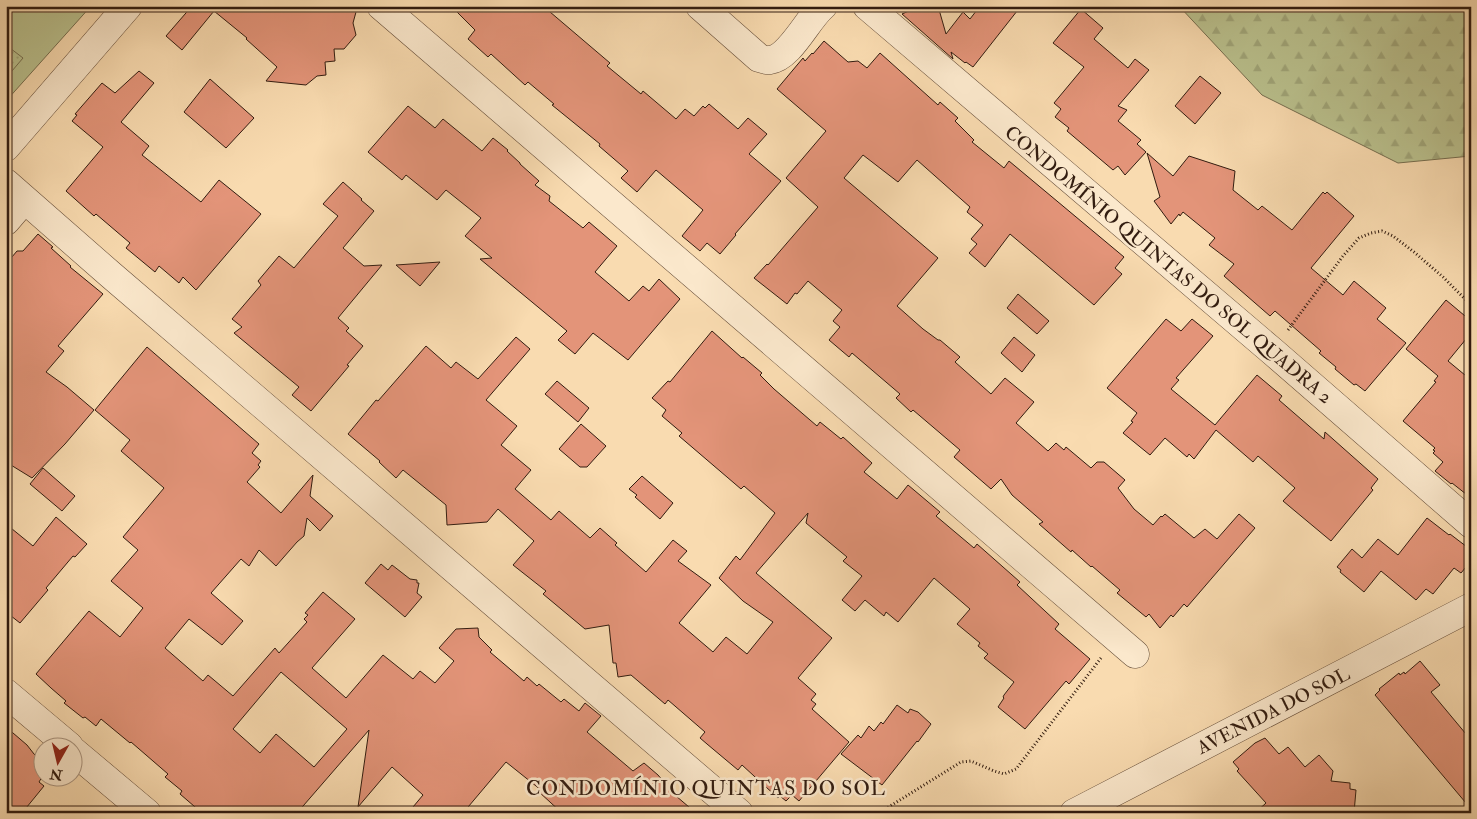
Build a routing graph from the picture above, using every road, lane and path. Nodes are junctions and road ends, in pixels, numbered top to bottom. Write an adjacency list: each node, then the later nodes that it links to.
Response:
1 (128, 6): 6 (street)
2 (381, 6): 13 (street)
3 (700, 6): 4 (street)
4 (823, 6)
5 (867, 6): 10 (street, CONDOMÍNIO QUINTAS DO SOL QUADRA 2)
6 (6, 147)
7 (15, 191): 8 (street); 18 (street)
8 (6, 222)
9 (1471, 305): 10 (path)
10 (1272, 351): 11 (street, CONDOMÍNIO QUINTAS DO SOL QUADRA 2)
11 (1471, 524)
12 (1471, 607): 20 (street, AVENIDA DO SOL)
13 (1126, 646): 19 (path)
14 (6, 694): 15 (street)
15 (57, 736)
16 (82, 758): 17 (street)
17 (147, 813)
18 (739, 813)
19 (879, 813)
20 (1074, 813)

